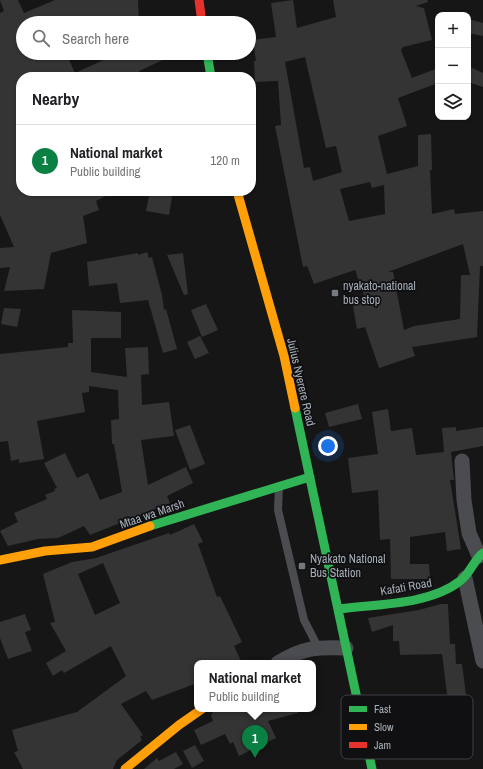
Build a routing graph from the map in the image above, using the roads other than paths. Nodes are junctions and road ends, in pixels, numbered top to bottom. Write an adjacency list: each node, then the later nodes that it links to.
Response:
1 (199, 0): 2 (main road)
2 (201, 16)
3 (208, 60): 4 (main road)
4 (210, 72)
5 (238, 196): 7 (main road, Julius Nyerere Road)
6 (462, 461): 9 (street)
7 (310, 477): 8 (main road, Mtaa wa Marsh); 12 (main road, Julius Nyerere Road)
8 (279, 486): 10 (main road, Mtaa wa Marsh); 13 (lane)
9 (481, 554): 11 (main road, Kafati Road)
10 (0, 560)
11 (465, 578): 12 (main road, Kafati Road); 16 (street)
12 (339, 609): 14 (main road, Julius Nyerere Road)
13 (318, 647): 14 (street); 15 (street)
14 (346, 648): 17 (main road, Julius Nyerere Road)
15 (283, 660)
16 (483, 661)
17 (356, 695)
18 (198, 712): 20 (main road)
19 (370, 759): 21 (main road, Julius Nyerere Road)
20 (125, 769)
21 (372, 769)

